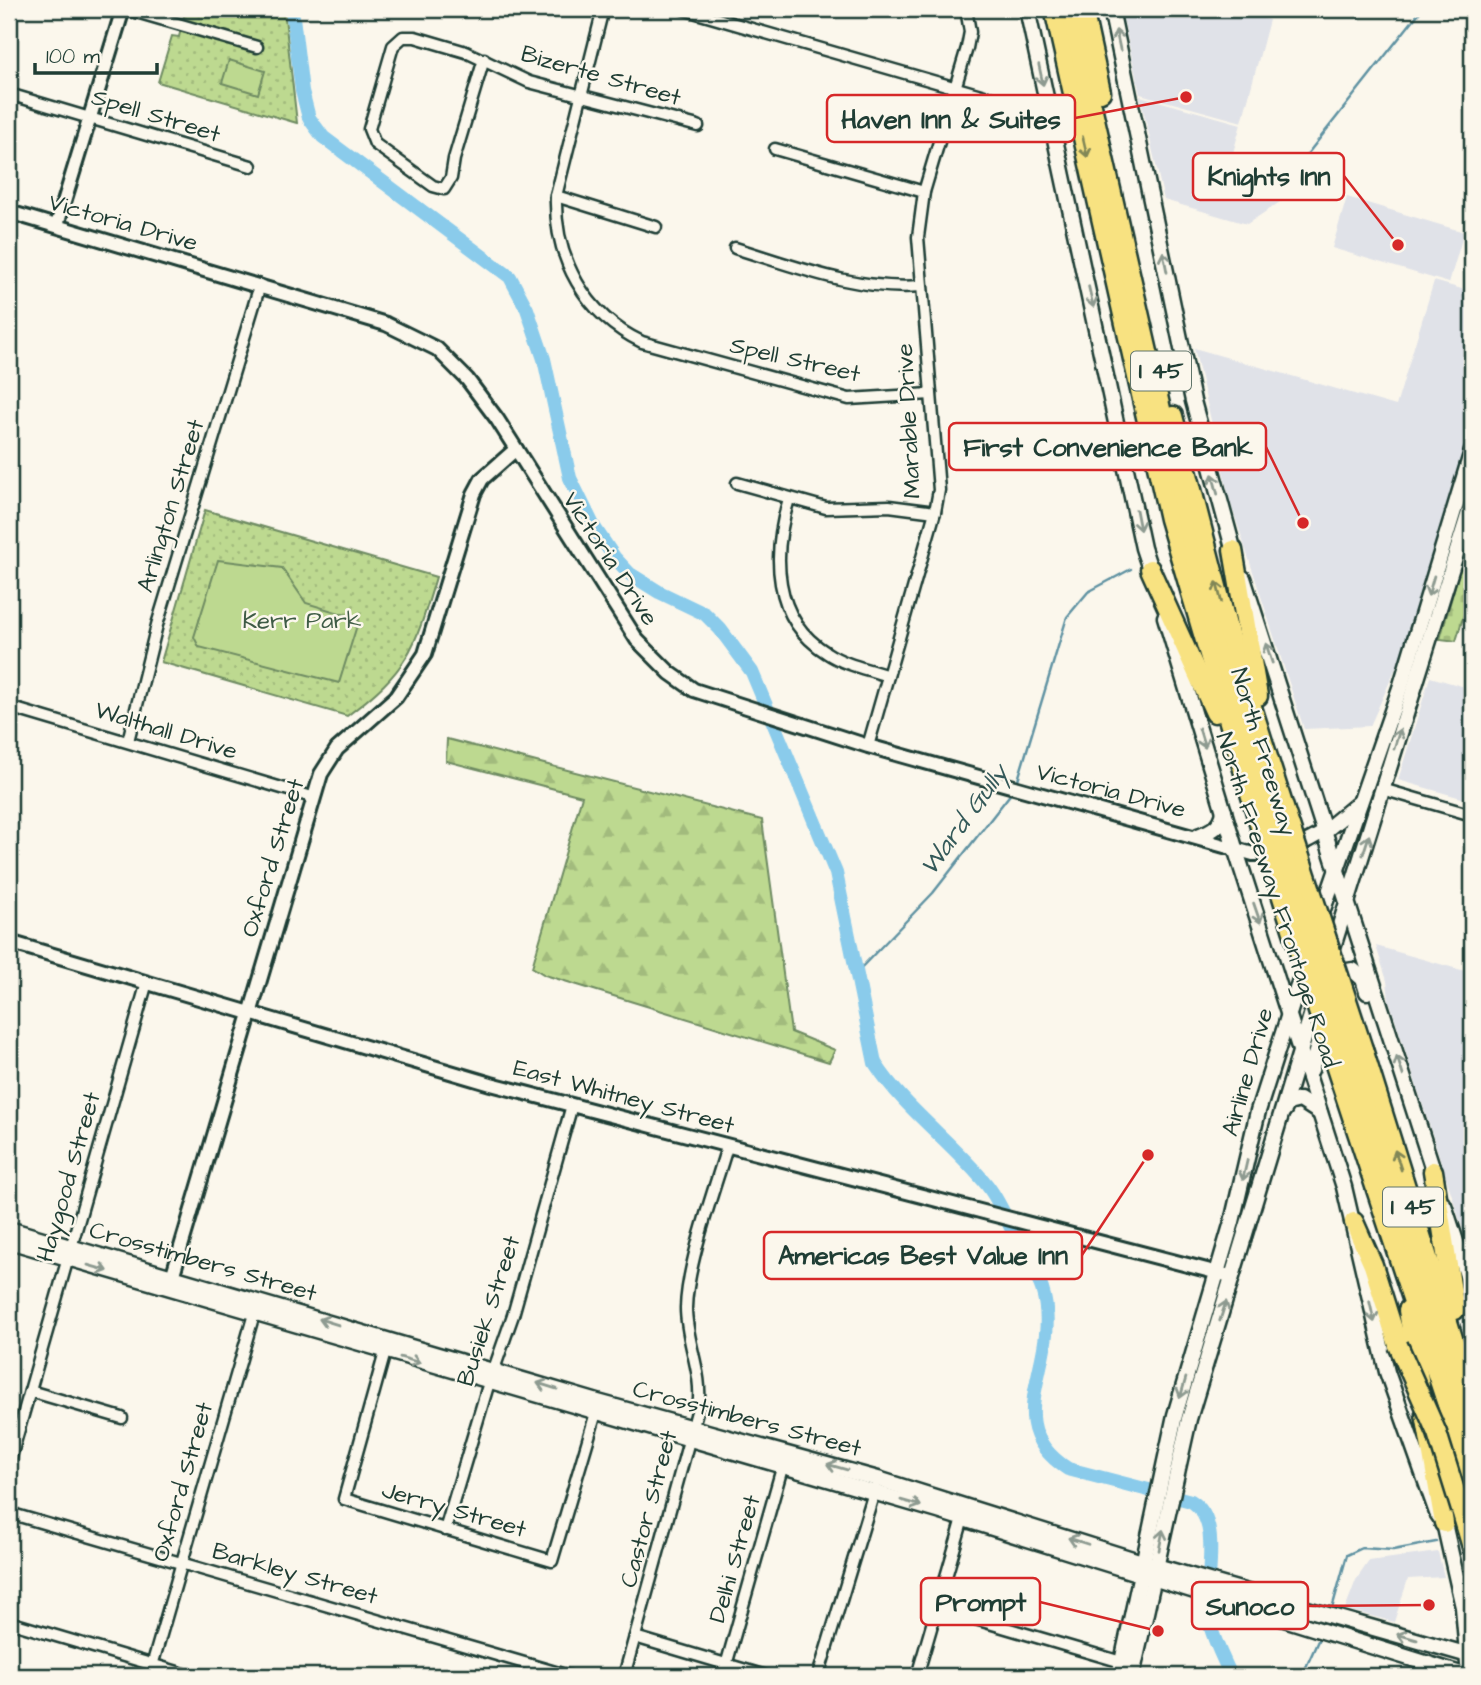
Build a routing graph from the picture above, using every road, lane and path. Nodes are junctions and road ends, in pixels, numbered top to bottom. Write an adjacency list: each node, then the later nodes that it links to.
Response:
1 (124, 9): 10 (street); 16 (street)
2 (603, 9): 14 (street, Spell Street)
3 (683, 9): 12 (street)
4 (966, 9): 12 (street, Marable Drive)
5 (1027, 9): 15 (main road, North Freeway Frontage Road, one-way to 15)
6 (1054, 9): 47 (highway, North Freeway / I 45, one-way to 47)
7 (1070, 9): 53 (highway, North Freeway)
8 (1083, 9): 42 (highway, North Freeway / I 45, one-way to 8)
9 (1111, 9): 35 (main road, one-way to 9)
10 (257, 47)
11 (484, 59): 11 (street, Bizerte Street); 14 (street, Bizerte Street)
12 (955, 89): 15 (street); 20 (street, Marable Drive)
13 (9, 94): 16 (street, Spell Street)
14 (582, 94): 17 (street, Bizerte Street); 21 (street, Spell Street)
15 (1050, 115): 38 (main road, North Freeway Frontage Road, one-way to 38)
16 (90, 118): 19 (street, Spell Street); 23 (street)
17 (698, 126)
18 (775, 149): 20 (street)
19 (251, 166)
20 (924, 192): 27 (street, Marable Drive)
21 (556, 197): 24 (street); 28 (street, Spell Street)
22 (9, 212): 23 (street, Victoria Drive)
23 (57, 226): 26 (street, Victoria Drive)
24 (656, 227)
25 (736, 248): 27 (street)
26 (260, 285): 29 (street, Victoria Drive); 43 (street, Arlington Street)
27 (921, 286): 28 (street, Marable Drive)
28 (931, 394): 34 (street, Marable Drive)
29 (516, 449): 44 (street, Victoria Drive); 48 (street, Oxford Street)
30 (1472, 451): 36 (main road, Airline Drive)
31 (737, 483): 32 (street)
32 (789, 499): 34 (street); 40 (street)
33 (1472, 503): 37 (main road, Airline Drive)
34 (935, 512): 40 (street, Marable Drive)
35 (1233, 550): 42 (highway); 50 (main road, one-way to 35)
36 (1441, 552): 37 (main road); 39 (main road, Airline Drive, one-way to 39)
37 (1456, 557): 39 (main road, Airline Drive)
38 (1150, 569): 47 (highway); 51 (main road, North Freeway Frontage Road, one-way to 51)
39 (1412, 672): 45 (main road, Airline Drive); 46 (main road, Airline Drive, one-way to 39)
40 (888, 676): 44 (street, Marable Drive)
41 (9, 706): 43 (street, Walthall Drive)
42 (1258, 727): 53 (highway, North Freeway / I 45)
43 (128, 741): 48 (street, Walthall Drive)
44 (868, 746): 55 (street, Victoria Drive)
45 (1377, 752): 46 (main road); 49 (main road, Airline Drive)
46 (1382, 789): 52 (street); 58 (main road, Airline Drive, one-way to 46)
47 (1248, 793): 53 (highway, North Freeway / I 45)
48 (312, 797): 62 (street, Oxford Street)
49 (1355, 806): 50 (main road); 54 (main road); 57 (main road, Airline Drive)
50 (1319, 808): 54 (main road)
51 (1224, 811): 55 (main road); 56 (main road, North Freeway Frontage Road)
52 (1472, 815)
53 (1273, 822): 65 (highway, North Freeway / I 45, bridge); 65 (highway, North Freeway / I 45, bridge)
54 (1326, 830): 56 (street, Victoria Drive); 57 (main road)
55 (1198, 836): 56 (street, Victoria Drive)
56 (1235, 848): 61 (main road, North Freeway Frontage Road, one-way to 61)
57 (1337, 867): 58 (main road); 61 (main road, Airline Drive)
58 (1348, 902): 63 (main road); 64 (main road, Airline Drive)
59 (9, 942): 60 (street, East Whitney Street)
60 (147, 982): 62 (street, East Whitney Street); 77 (street, Haygood Street)
61 (1289, 1009): 64 (main road, North Freeway Frontage Road); 72 (main road, Airline Drive, one-way to 72)
62 (248, 1013): 67 (street, East Whitney Street); 81 (street, Oxford Street)
63 (1393, 1042): 66 (main road); 71 (main road, one-way to 63)
64 (1301, 1047): 66 (main road, North Freeway Frontage Road); 68 (main road, Airline Drive)
65 (1348, 1054): 78 (highway, North Freeway / I 45); 85 (highway, North Freeway / I 45, one-way to 65); 93 (highway, North Freeway)
66 (1310, 1076): 69 (main road, North Freeway Frontage Road)
67 (572, 1105): 70 (street, East Whitney Street); 86 (street, Busiek Street)
68 (1281, 1114): 69 (main road); 73 (main road, Airline Drive)
69 (1322, 1114): 74 (main road, North Freeway Frontage Road)
70 (727, 1147): 79 (street, East Whitney Street); 92 (street, Castor Street)
71 (1433, 1171): 82 (main road); 85 (highway)
72 (1237, 1201): 73 (main road); 79 (main road, Airline Drive)
73 (1254, 1207): 80 (main road, Airline Drive)
74 (1354, 1222): 97 (highway, bridge); 100 (main road, North Freeway Frontage Road, one-way to 100)
75 (9, 1229): 77 (main road, Crosstimbers Street)
76 (9, 1241): 77 (main road, Crosstimbers Street)
77 (68, 1253): 81 (main road, Crosstimbers Street); 87 (street, Haygood Street)
78 (1402, 1265): 97 (highway, North Freeway / I 45); 100 (highway)
79 (1217, 1273): 80 (street, East Whitney Street); 90 (main road, Airline Drive, one-way to 90)
80 (1234, 1277): 90 (main road, Airline Drive, one-way to 80)
81 (170, 1282): 83 (main road, Crosstimbers Street)
82 (1472, 1290)
83 (256, 1306): 84 (main road, Crosstimbers Street); 103 (street, Oxford Street)
84 (387, 1347): 86 (main road, Crosstimbers Street); 101 (street, Jerry Street)
85 (1463, 1365): 88 (highway, North Freeway / I 45)
86 (491, 1377): 89 (main road, Crosstimbers Street); 101 (street, Busiek Street)
87 (30, 1391): 91 (street); 95 (street, Haygood Street)
88 (1472, 1402)
89 (597, 1408): 92 (main road, Crosstimbers Street); 101 (street, Jerry Street)
90 (1182, 1417): 104 (main road, Airline Drive)
91 (122, 1418)
92 (692, 1435): 94 (main road, Crosstimbers Street); 113 (street, Castor Street)
93 (1472, 1437)
94 (785, 1460): 96 (main road, Crosstimbers Street); 116 (street, Delhi Street)
95 (9, 1464)
96 (876, 1486): 99 (main road, Crosstimbers Street); 125 (street)
97 (1467, 1504): 102 (highway)
98 (9, 1513): 103 (street, Barkley Street)
99 (965, 1513): 104 (main road, Crosstimbers Street); 107 (street)
100 (1444, 1523): 108 (main road, North Freeway Frontage Road)
101 (445, 1530)
102 (1472, 1547)
103 (182, 1563): 117 (street, Oxford Street); 121 (street, Barkley Street)
104 (1148, 1570): 105 (main road, Crosstimbers Street); 118 (main road, Airline Drive)
105 (1228, 1594): 106 (main road, Crosstimbers Street); 109 (main road, Crosstimbers Street)
106 (1271, 1598): 109 (main road); 111 (main road, Crosstimbers Street)
107 (937, 1608): 118 (street); 126 (street)
108 (1463, 1608): 112 (main road); 115 (main road, North Freeway Frontage Road)
109 (1267, 1614): 114 (main road, Crosstimbers Street)
110 (9, 1622): 117 (street)
111 (1368, 1626): 114 (main road); 115 (main road, Crosstimbers Street, one-way to 111)
112 (1472, 1628)
113 (635, 1637): 116 (street); 122 (street, Castor Street)
114 (1361, 1643): 127 (main road, Crosstimbers Street)
115 (1470, 1655): 127 (main road, North Freeway Frontage Road)
116 (726, 1664): 123 (street, Delhi Street); 124 (street)
117 (152, 1665): 119 (street, Oxford Street); 120 (street)
118 (1127, 1670)
119 (149, 1676)
120 (191, 1676)
121 (569, 1676)
122 (624, 1676)
123 (723, 1676)
124 (766, 1676)
125 (818, 1676)
126 (917, 1676)
127 (1468, 1676)

